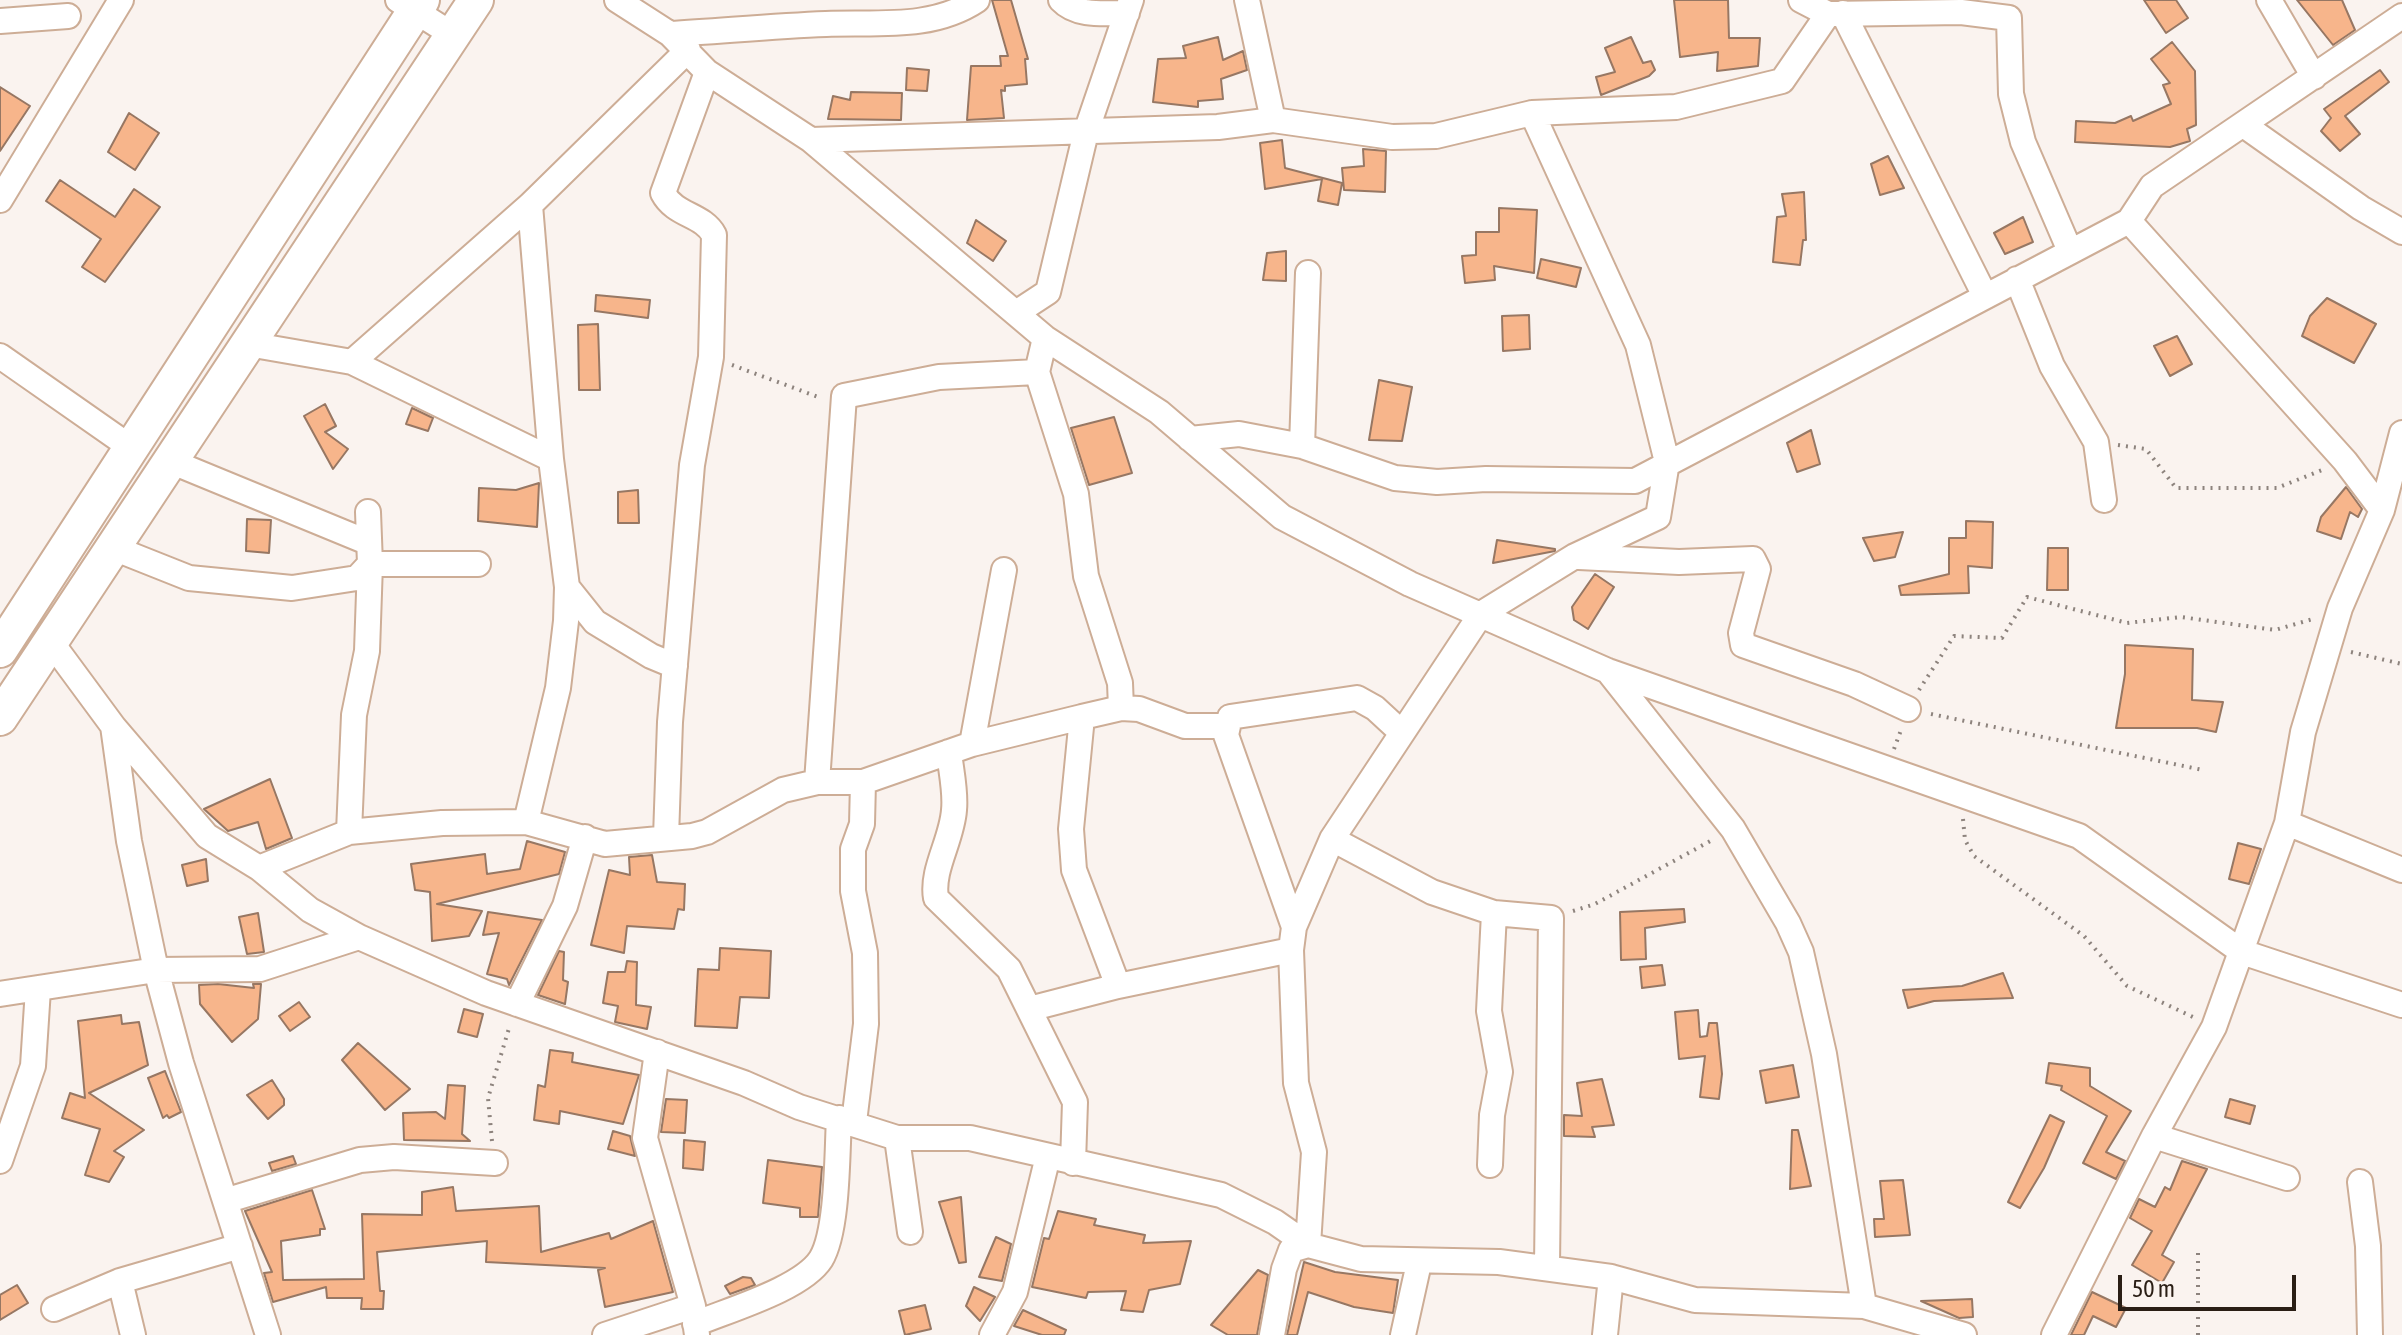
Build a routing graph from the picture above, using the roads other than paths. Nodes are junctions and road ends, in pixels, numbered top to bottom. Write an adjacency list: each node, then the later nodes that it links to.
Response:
1 (46, 0): 14 (street)
2 (121, 0): 17 (street)
3 (476, 0): 18 (main road)
4 (617, 0): 19 (street)
5 (977, 0): 19 (street)
6 (1061, 0): 11 (street)
7 (1247, 0): 23 (street)
8 (1801, 0): 13 (street)
9 (2269, 0): 21 (street)
10 (411, 4): 18 (street); 44 (main road)
11 (1129, 7): 25 (street)
12 (2010, 9): 13 (street); 31 (street)
13 (1836, 13): 22 (street); 34 (street)
14 (68, 16): 16 (street); 17 (street)
15 (2402, 16): 21 (street)
16 (0, 21)
17 (101, 31): 27 (street)
18 (453, 35): 37 (main road)
19 (679, 42): 20 (street); 28 (street)
20 (707, 72): 26 (street); 60 (street)
21 (2314, 77): 24 (street)
22 (1532, 113): 23 (street); 47 (street)
23 (1273, 120): 25 (street)
24 (2245, 126): 29 (street); 30 (street)
25 (1086, 132): 26 (street); 35 (street)
26 (811, 140): 35 (street)
27 (0, 200)
28 (530, 205): 39 (street); 45 (street)
29 (2129, 221): 31 (street); 49 (street)
30 (2402, 232)
31 (2070, 251): 33 (street)
32 (1308, 273): 43 (street)
33 (2017, 279): 34 (street); 48 (street)
34 (1984, 294): 47 (street)
35 (1016, 313): 36 (street)
36 (1045, 338): 40 (street); 42 (street)
37 (248, 344): 39 (street); 46 (main road)
38 (0, 356): 44 (street)
39 (352, 362): 45 (street)
40 (1037, 372): 62 (street); 70 (street)
41 (2402, 433): 49 (street)
42 (1190, 439): 43 (street); 57 (street)
43 (1302, 446): 47 (street)
44 (133, 449): 59 (main road)
45 (551, 459): 56 (street)
46 (170, 461): 51 (main road); 52 (street)
47 (1667, 462): 53 (street)
48 (2104, 500)
49 (2382, 510): 73 (street)
50 (368, 512): 52 (street)
51 (111, 547): 52 (street); 58 (main road)
52 (368, 553): 54 (street); 74 (street)
53 (1575, 556): 57 (street); 63 (street)
54 (478, 564)
55 (1004, 570): 69 (street)
56 (567, 587): 60 (street); 72 (street)
57 (1481, 614): 61 (street); 68 (street)
58 (51, 642): 65 (main road); 66 (street)
59 (0, 650)
60 (675, 666): 76 (street)
61 (1608, 671): 83 (street); 110 (street)
62 (1121, 708): 64 (street); 67 (street)
63 (1908, 709)
64 (1082, 717): 69 (street); 85 (street)
65 (0, 718)
66 (113, 726): 78 (street); 84 (street)
67 (1226, 726): 68 (street); 82 (street)
68 (1401, 732): 77 (street)
69 (960, 748): 71 (street); 90 (street)
70 (817, 782): 71 (street); 76 (street)
71 (863, 782): 92 (street)
72 (526, 822): 74 (street); 75 (street)
73 (2287, 823): 79 (street); 83 (street)
74 (349, 832): 78 (street)
75 (585, 837): 76 (street); 88 (street)
76 (666, 837)
77 (1332, 839): 80 (street); 82 (street)
78 (259, 868): 81 (street)
79 (2402, 870)
80 (1494, 913): 99 (street); 107 (street)
81 (359, 937): 84 (street); 88 (street)
82 (1292, 938): 85 (street); 104 (street)
83 (2242, 952): 89 (street); 93 (street)
84 (156, 970): 86 (street); 102 (street)
85 (1118, 986): 90 (street)
86 (38, 989): 87 (street); 96 (street)
87 (0, 994)
88 (517, 1004): 91 (street)
89 (2402, 1005)
90 (1029, 1009): 98 (street)
91 (657, 1052): 92 (street); 112 (street)
92 (847, 1120): 94 (street); 112 (street)
93 (2154, 1136): 100 (street); 121 (street)
94 (897, 1138): 95 (street); 103 (street)
95 (1048, 1156): 98 (street); 116 (street)
96 (0, 1161)
97 (495, 1163): 102 (street)
98 (1073, 1163): 104 (street)
99 (1490, 1165)
100 (2287, 1178)
101 (2360, 1182): 122 (street)
102 (228, 1200): 105 (street)
103 (910, 1232)
104 (1308, 1245): 106 (street); 117 (street)
105 (240, 1246): 109 (street); 114 (street)
106 (1419, 1263): 107 (street); 118 (street)
107 (1547, 1267): 108 (street)
108 (1611, 1277): 110 (street); 119 (street)
109 (120, 1281): 111 (street); 113 (street)
110 (1864, 1306): 120 (street)
111 (54, 1309)
112 (695, 1322): 115 (street)
113 (133, 1335)
114 (268, 1335)
115 (605, 1335)
116 (992, 1335)
117 (1272, 1335)
118 (1403, 1335)
119 (1605, 1335)
120 (1964, 1335)
121 (2054, 1335)
122 (2370, 1335)

